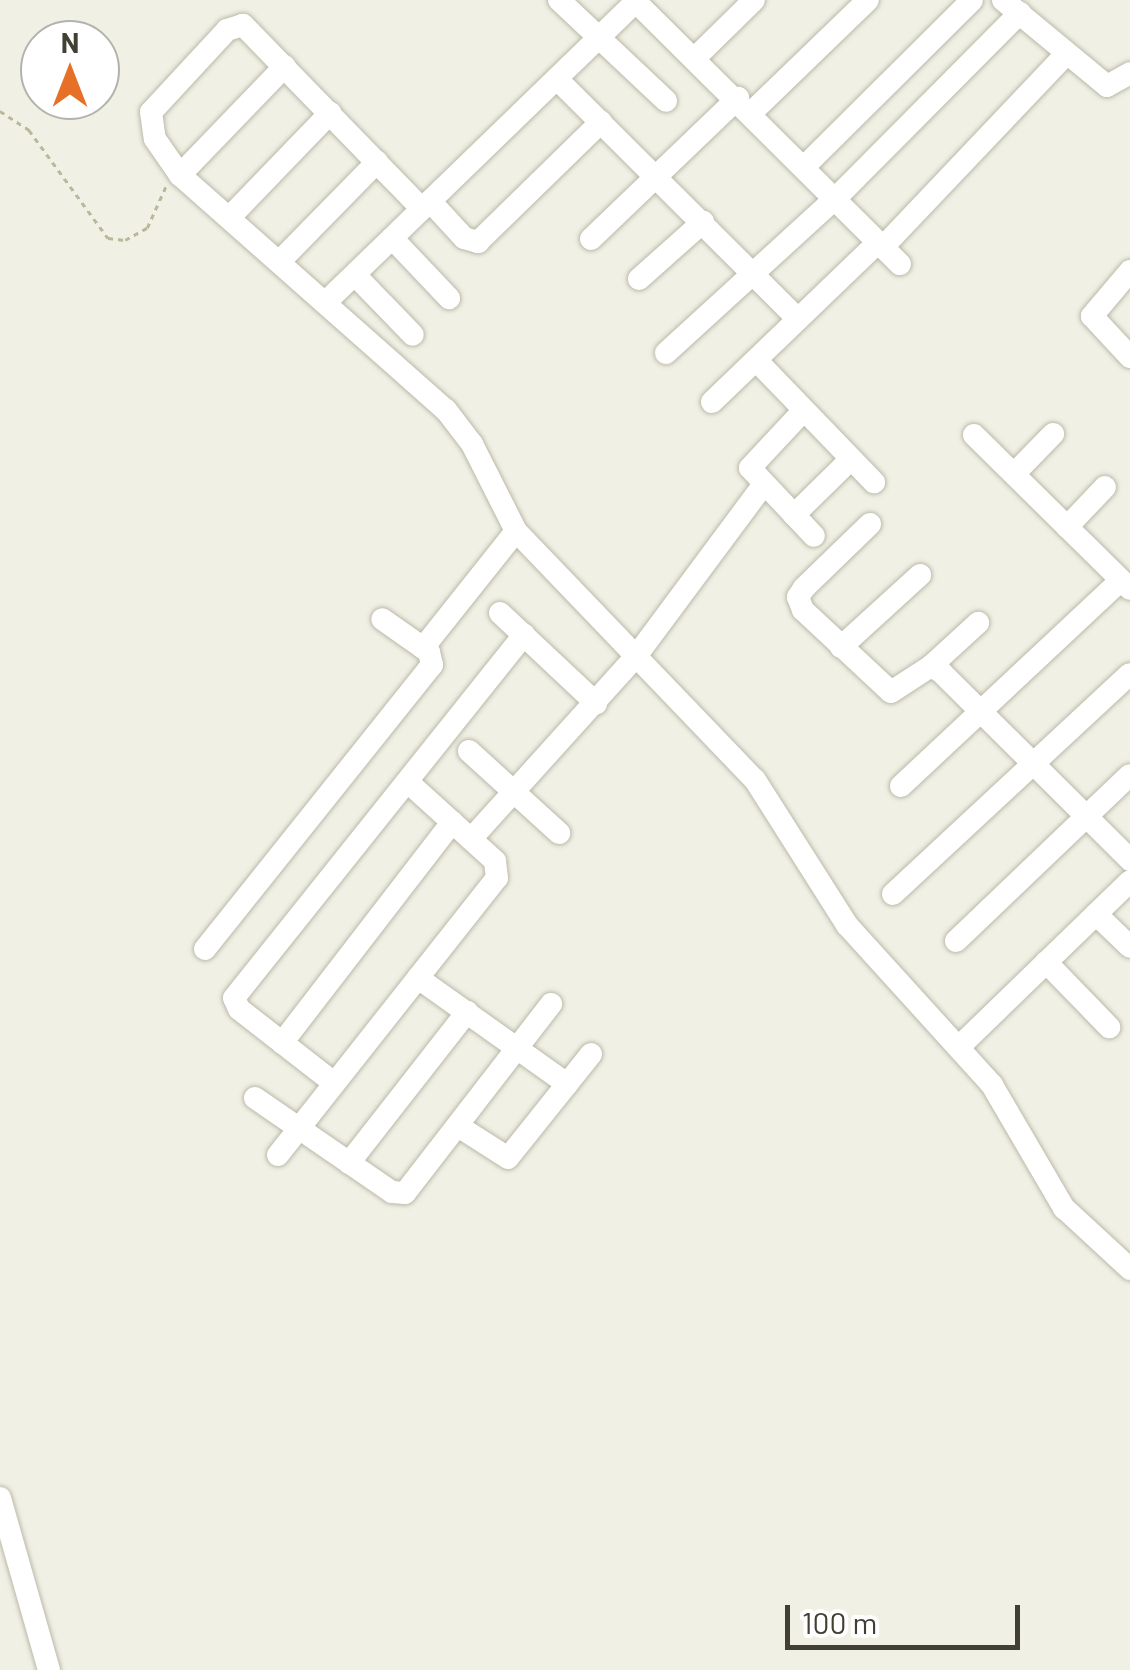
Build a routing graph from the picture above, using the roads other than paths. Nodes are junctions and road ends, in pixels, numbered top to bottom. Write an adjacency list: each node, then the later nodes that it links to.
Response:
1 (558, 0): 7 (street)
2 (754, 0): 9 (street)
3 (868, 0): 14 (street)
4 (972, 0): 18 (street)
5 (637, 1): 7 (street); 9 (street)
6 (1012, 6): 8 (street); 21 (street)
7 (600, 38): 12 (street); 13 (street)
8 (1067, 53): 11 (street); 27 (street)
9 (696, 57): 14 (street)
10 (285, 66): 15 (street); 20 (street); 20 (street)
11 (1130, 73)
12 (557, 79): 16 (street); 22 (street)
13 (666, 101)
14 (745, 105): 18 (street); 19 (street)
15 (330, 114): 17 (street); 23 (street)
16 (600, 122): 19 (street); 22 (street)
17 (376, 162): 22 (street); 28 (street)
18 (805, 166): 21 (street)
19 (654, 174): 24 (street); 26 (street)
20 (180, 175): 23 (street)
21 (836, 198): 27 (street); 31 (street)
22 (426, 205): 25 (street)
23 (228, 218): 28 (street)
24 (703, 222): 31 (street); 33 (street)
25 (392, 238): 32 (street); 34 (street)
26 (592, 239)
27 (880, 244): 29 (street); 36 (street)
28 (282, 259): 35 (street)
29 (900, 264)
30 (1130, 271): 39 (street)
31 (755, 274): 36 (street); 38 (street)
32 (354, 275): 35 (street); 37 (street)
33 (639, 279)
34 (450, 298)
35 (328, 300): 53 (street)
36 (798, 319): 40 (street)
37 (413, 336)
38 (666, 353)
39 (1130, 357)
40 (756, 360): 41 (street); 42 (street)
41 (712, 402)
42 (804, 410): 45 (street); 48 (street)
43 (974, 434): 46 (street)
44 (1053, 434): 46 (street)
45 (851, 459): 47 (street); 50 (street)
46 (1014, 474): 52 (street)
47 (874, 482)
48 (764, 484): 50 (street); 63 (street)
49 (1105, 487): 52 (street)
50 (794, 515): 54 (street)
51 (870, 524): 61 (street)
52 (1067, 526): 56 (street)
53 (516, 531): 62 (street); 63 (street)
54 (814, 536)
55 (920, 575): 61 (street)
56 (1126, 585): 67 (street)
57 (500, 613): 60 (street)
58 (382, 619): 62 (street)
59 (978, 624): 64 (street)
60 (524, 635): 66 (street); 71 (street)
61 (841, 647): 64 (street)
62 (423, 648): 84 (street)
63 (637, 655): 66 (street); 91 (street)
64 (931, 666): 67 (street)
65 (1130, 674): 69 (street)
66 (596, 703): 73 (street)
67 (982, 712): 69 (street); 72 (street)
68 (469, 751): 73 (street)
69 (1034, 763): 74 (street); 80 (street)
70 (1130, 776): 74 (street)
71 (408, 782): 75 (street); 90 (street)
72 (902, 786)
73 (514, 792): 76 (street); 77 (street)
74 (1086, 817): 78 (street); 82 (street)
75 (452, 822): 77 (street); 90 (street)
76 (558, 832)
77 (470, 838): 86 (street)
78 (1130, 860)
79 (1130, 881): 81 (street)
80 (893, 894)
81 (1096, 914): 83 (street); 85 (street)
82 (956, 941)
83 (1130, 947)
84 (206, 949)
85 (1046, 962): 89 (street); 91 (street)
86 (418, 978): 88 (street); 94 (street)
87 (551, 1004): 92 (street)
88 (467, 1012): 92 (street); 100 (street)
89 (1109, 1027)
90 (282, 1042): 94 (street)
91 (960, 1045): 101 (street)
92 (518, 1048): 95 (street); 97 (street)
93 (592, 1054): 95 (street)
94 (334, 1083): 98 (street)
95 (567, 1084): 97 (street)
96 (255, 1098): 98 (street)
97 (458, 1126): 100 (street)
98 (298, 1128): 99 (street); 100 (street)
99 (278, 1155)
100 (349, 1163)
101 (1130, 1269)
102 (0, 1498): 103 (street)
103 (49, 1670)

